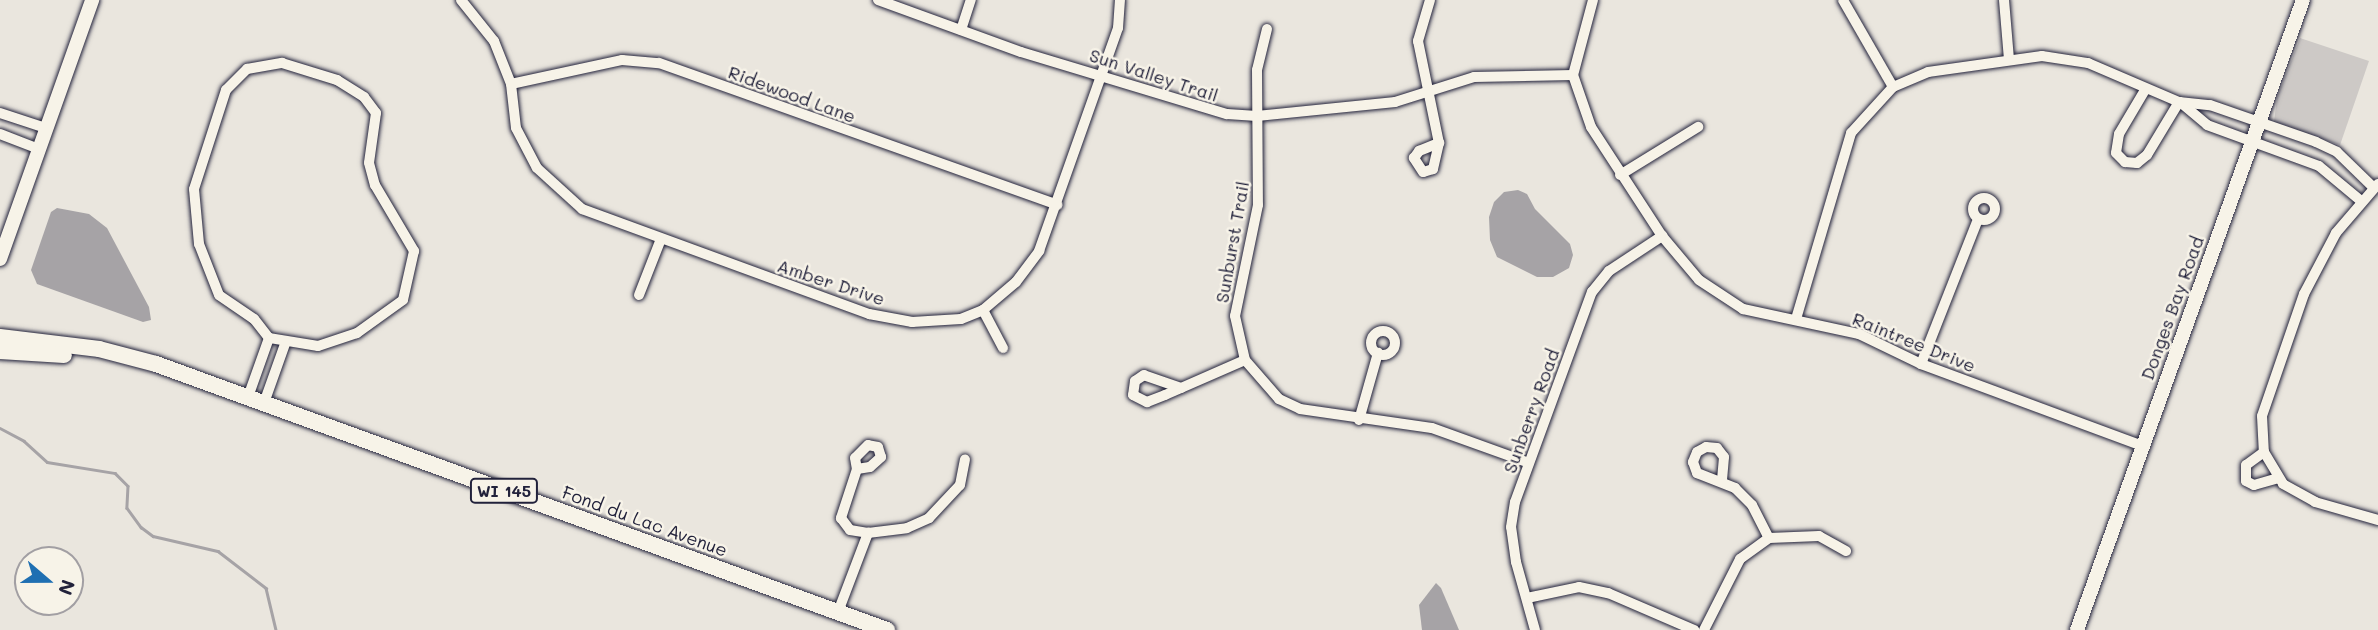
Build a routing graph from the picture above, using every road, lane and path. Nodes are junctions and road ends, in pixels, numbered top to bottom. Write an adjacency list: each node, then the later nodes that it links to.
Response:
1 (92, 0): 25 (street)
2 (461, 0): 16 (street, Amber Drive)
3 (878, 0): 12 (street, Sun Valley Trail)
4 (971, 0): 12 (street)
5 (1120, 0): 14 (street, Amber Drive)
6 (1430, 0): 19 (street)
7 (1593, 0): 15 (street)
8 (1843, 0): 17 (street)
9 (2004, 0): 13 (street)
10 (2303, 0): 23 (street, Donges Bay Road)
11 (1267, 29): 22 (street, Sunburst Trail)
12 (961, 30): 14 (street, Sun Valley Trail)
13 (2009, 60): 17 (street); 18 (street)
14 (1103, 73): 22 (street, Sun Valley Trail); 33 (street, Amber Drive)
15 (1573, 75): 19 (street, Sun Valley Trail); 30 (street, Raintree Drive)
16 (511, 84): 33 (street, Ridewood Lane); 36 (street, Amber Drive)
17 (1893, 87): 40 (street)
18 (2145, 90): 20 (street); 20 (street)
19 (1429, 91): 22 (street, Sun Valley Trail); 28 (street)
20 (2179, 102): 23 (street); 27 (street)
21 (0, 113): 25 (street)
22 (1258, 116): 49 (street, Sunburst Trail)
23 (2259, 121): 27 (street, Donges Bay Road); 31 (street)
24 (1698, 127): 30 (street)
25 (46, 128): 29 (street)
26 (0, 134): 29 (street)
27 (2252, 141): 32 (street); 55 (street, Donges Bay Road)
28 (1439, 144)
29 (39, 149): 37 (street)
30 (1620, 175): 35 (street, Raintree Drive)
31 (2376, 185): 32 (street)
32 (2361, 201): 56 (street)
33 (1057, 205): 39 (street, Amber Drive)
34 (1978, 219): 50 (street)
35 (1662, 236): 40 (street, Raintree Drive); 58 (street, Sunberry Road)
36 (661, 239): 38 (street); 39 (street, Amber Drive)
37 (0, 259)
38 (639, 295)
39 (984, 310): 46 (street)
40 (1796, 318): 50 (street, Raintree Drive)
41 (0, 326): 44 (main road)
42 (0, 337): 44 (main road, Fond du Lac Avenue / WI 145)
43 (269, 338): 45 (street); 45 (street); 53 (street)
44 (19, 339): 51 (main road, Fond du Lac Avenue / WI 145)
45 (285, 344): 53 (street)
46 (1003, 348)
47 (0, 351): 51 (main road, Fond du Lac Avenue / WI 145)
48 (1378, 353): 54 (street)
49 (1245, 360): 52 (street); 54 (street, Sunburst Trail)
50 (1921, 363): 55 (street, Raintree Drive)
51 (191, 378): 53 (main road, Fond du Lac Avenue / WI 145)
52 (1181, 388)
53 (256, 400): 67 (main road, Fond du Lac Avenue / WI 145)
54 (1359, 420): 58 (street, Sunburst Trail)
55 (2143, 446): 72 (street, Donges Bay Road)
56 (2264, 452): 60 (street); 60 (street)
57 (965, 459): 63 (street)
58 (1529, 463): 66 (street, Sunberry Road)
59 (858, 469): 63 (street)
60 (2278, 478): 62 (street)
61 (1722, 480): 64 (street)
62 (2378, 520)
63 (868, 533): 67 (street)
64 (1769, 538): 65 (street); 71 (street)
65 (1846, 551)
66 (1527, 598): 69 (street, Sunberry Road); 70 (street)
67 (838, 612): 68 (main road, Fond du Lac Avenue / WI 145)
68 (887, 630)
69 (1535, 630)
70 (1694, 630)
71 (1704, 630)
72 (2077, 630)

